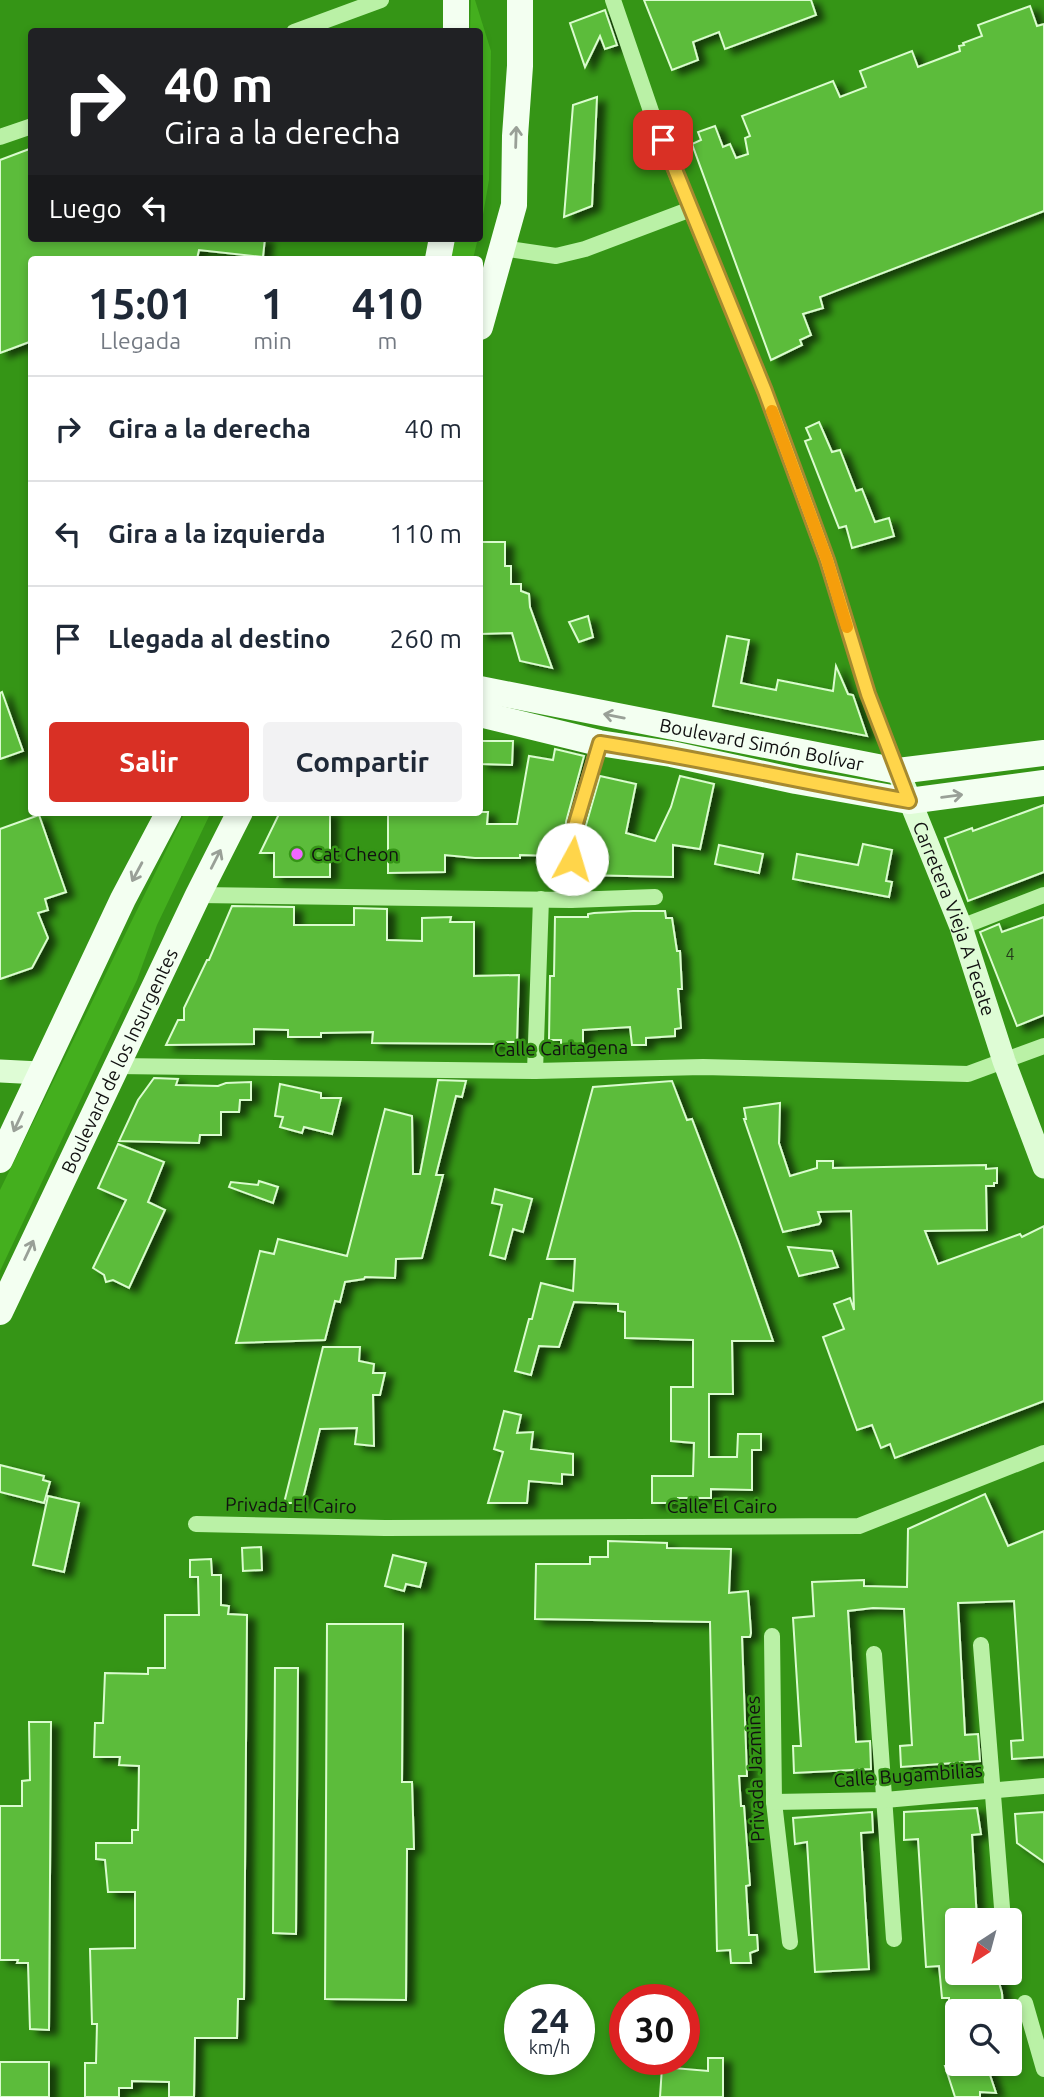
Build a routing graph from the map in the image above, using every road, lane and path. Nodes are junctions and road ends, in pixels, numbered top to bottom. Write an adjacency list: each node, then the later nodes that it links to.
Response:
1 (381, 0): 5 (street)
2 (456, 0): 6 (main road)
3 (520, 0): 10 (main road, one-way to 3)
4 (612, 0): 9 (street, Carretera Vieja A Tecate)
5 (304, 28)
6 (456, 28)
7 (28, 127): 8 (street)
8 (0, 137)
9 (691, 209): 10 (street); 16 (street, Carretera Vieja A Tecate)
10 (502, 248): 11 (main road)
11 (483, 316)
12 (483, 690): 16 (main road, Boulevard Simón Bolívar, one-way to 12)
13 (483, 715): 14 (main road, Boulevard Simón Bolívar)
14 (600, 743): 18 (main road, Boulevard Simón Bolívar); 25 (street)
15 (1044, 753): 16 (main road, Boulevard Simón Bolívar)
16 (898, 772): 18 (street, Carretera Vieja A Tecate)
17 (1044, 783): 18 (main road, Boulevard Simón Bolívar, one-way to 17)
18 (909, 801): 26 (street, Carretera Vieja A Tecate)
19 (167, 816): 32 (main road, one-way to 32)
20 (238, 816): 21 (main road, Boulevard de los Insurgentes, one-way to 20)
21 (198, 895): 24 (street); 29 (main road, Boulevard de los Insurgentes)
22 (1044, 895): 26 (street)
23 (655, 897): 25 (street)
24 (541, 899): 25 (street); 31 (street)
25 (571, 900)
26 (961, 927): 28 (street, Carretera Vieja A Tecate)
27 (1044, 1046): 28 (street, Calle Cartagena)
28 (1004, 1061): 31 (street, Calle Cartagena); 34 (street, Carretera Vieja A Tecate)
29 (116, 1066): 31 (street, Calle Cartagena); 35 (main road, Boulevard de los Insurgentes, one-way to 29)
30 (0, 1071): 32 (street)
31 (535, 1071)
32 (40, 1073): 33 (main road, one-way to 33)
33 (0, 1160)
34 (1044, 1167)
35 (0, 1311)
36 (1044, 1453): 38 (street, Calle El Cairo)
37 (196, 1524): 38 (street, Privada El Cairo)
38 (385, 1528)
39 (772, 1636): 45 (street, Privada Jazmines)
40 (981, 1645): 43 (street)
41 (874, 1654): 44 (street)
42 (1044, 1786): 43 (street, Calle Bugambilias)
43 (993, 1791): 44 (street, Calle Bugambilias); 46 (street)
44 (885, 1800): 45 (street, Calle Bugambilias); 47 (street)
45 (774, 1802): 48 (street, Privada Jazmines)
46 (1002, 1908)
47 (894, 1939)
48 (790, 1942)
49 (1025, 2003): 50 (street)
50 (1044, 2069)

